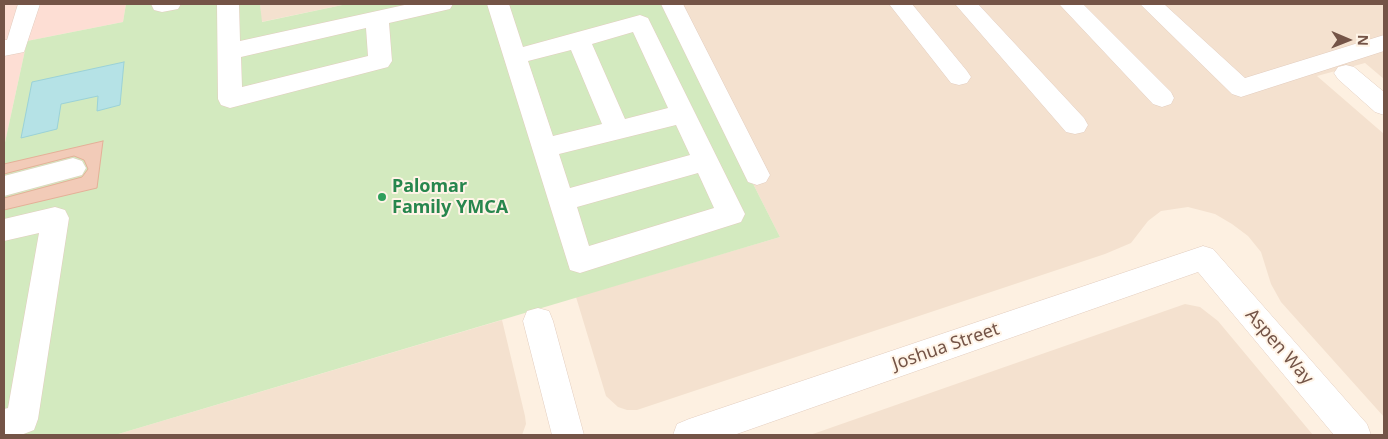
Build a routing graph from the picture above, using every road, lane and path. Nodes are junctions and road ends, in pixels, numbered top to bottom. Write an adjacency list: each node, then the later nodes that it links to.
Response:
1 (29, 4): 15 (street)
2 (162, 4): 3 (street)
3 (170, 4)
4 (228, 4): 16 (street)
5 (442, 4): 12 (street)
6 (498, 4): 17 (street)
7 (672, 4): 28 (street)
8 (900, 4): 19 (street)
9 (966, 4): 23 (street)
10 (1070, 4): 20 (street)
11 (1150, 4): 14 (street)
12 (378, 18): 16 (street); 16 (street)
13 (579, 40): 17 (street); 22 (street); 24 (street)
14 (1384, 44)
15 (4, 48)
16 (229, 52)
17 (515, 57): 25 (street)
18 (1346, 73): 21 (street)
19 (959, 76)
20 (1162, 98)
21 (1384, 106)
22 (682, 114): 24 (street); 26 (street)
23 (1075, 125)
24 (618, 130): 25 (street)
25 (544, 148): 30 (street)
26 (705, 161): 30 (street); 30 (street)
27 (73, 168): 29 (street)
28 (757, 175)
29 (4, 186)
30 (561, 201)
31 (4, 230): 34 (street)
32 (1203, 258): 36 (street, Joshua Street); 37 (street, Aspen Way)
33 (538, 321): 35 (street)
34 (4, 425)
35 (568, 435)
36 (689, 435)
37 (1354, 435)

